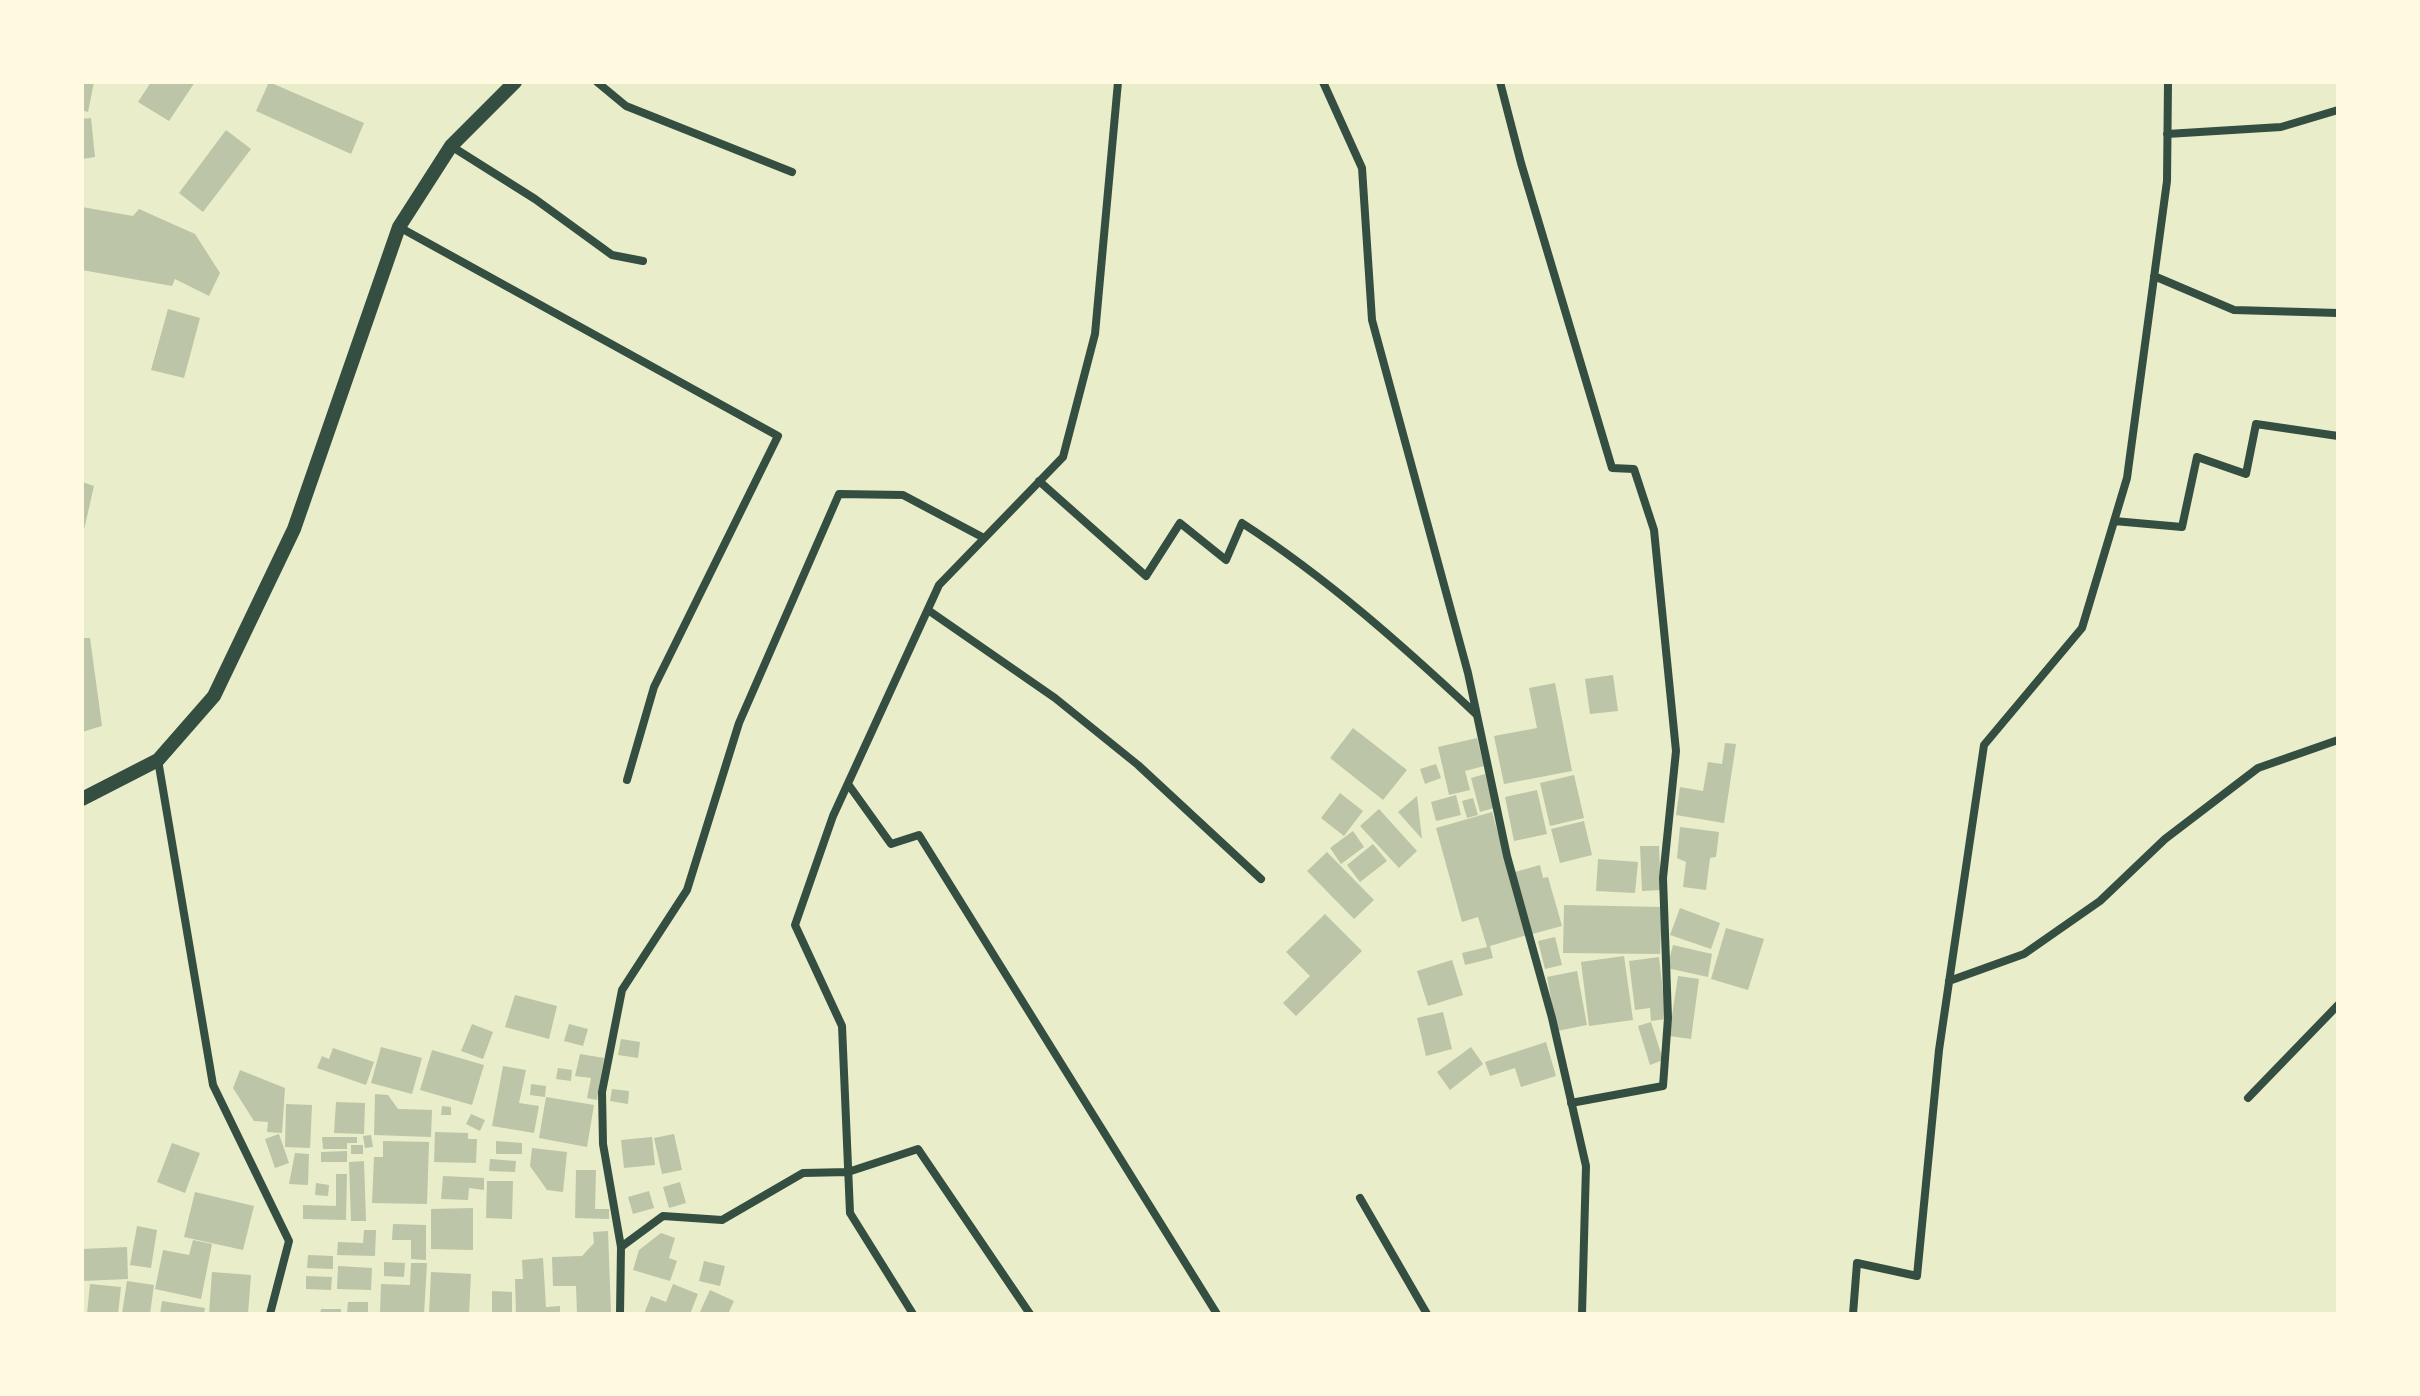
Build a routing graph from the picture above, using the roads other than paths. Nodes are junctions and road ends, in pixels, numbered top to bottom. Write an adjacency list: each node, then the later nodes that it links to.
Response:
1 (515, 82): 9 (street)
2 (597, 82): 10 (street)
3 (1118, 82): 16 (street)
4 (1323, 82): 20 (street)
5 (1500, 82): 30 (street)
6 (2168, 82): 8 (street)
7 (2338, 110): 8 (street)
8 (2167, 134): 13 (street)
9 (451, 146): 11 (street); 12 (street)
10 (792, 172)
11 (399, 227): 22 (street); 23 (street)
12 (643, 261)
13 (2154, 276): 14 (street); 17 (street)
14 (2338, 313)
15 (2338, 436): 17 (street)
16 (1039, 481): 18 (street); 20 (street)
17 (2114, 521): 27 (street)
18 (984, 538): 19 (street); 33 (street)
19 (928, 610): 24 (street); 26 (street)
20 (1477, 714): 30 (street)
21 (2338, 740): 27 (street)
22 (158, 760): 25 (street); 34 (street)
23 (627, 780)
24 (848, 784): 31 (street); 38 (street)
25 (82, 799)
26 (1261, 879)
27 (1949, 981): 41 (street)
28 (2338, 1005): 29 (street)
29 (2248, 1098)
30 (1571, 1103): 40 (street)
31 (848, 1172): 33 (street); 36 (street); 37 (street)
32 (1360, 1198): 39 (street)
33 (621, 1247): 35 (street)
34 (270, 1314)
35 (620, 1314)
36 (913, 1314)
37 (1030, 1314)
38 (1217, 1314)
39 (1427, 1314)
40 (1582, 1314)
41 (1853, 1314)

